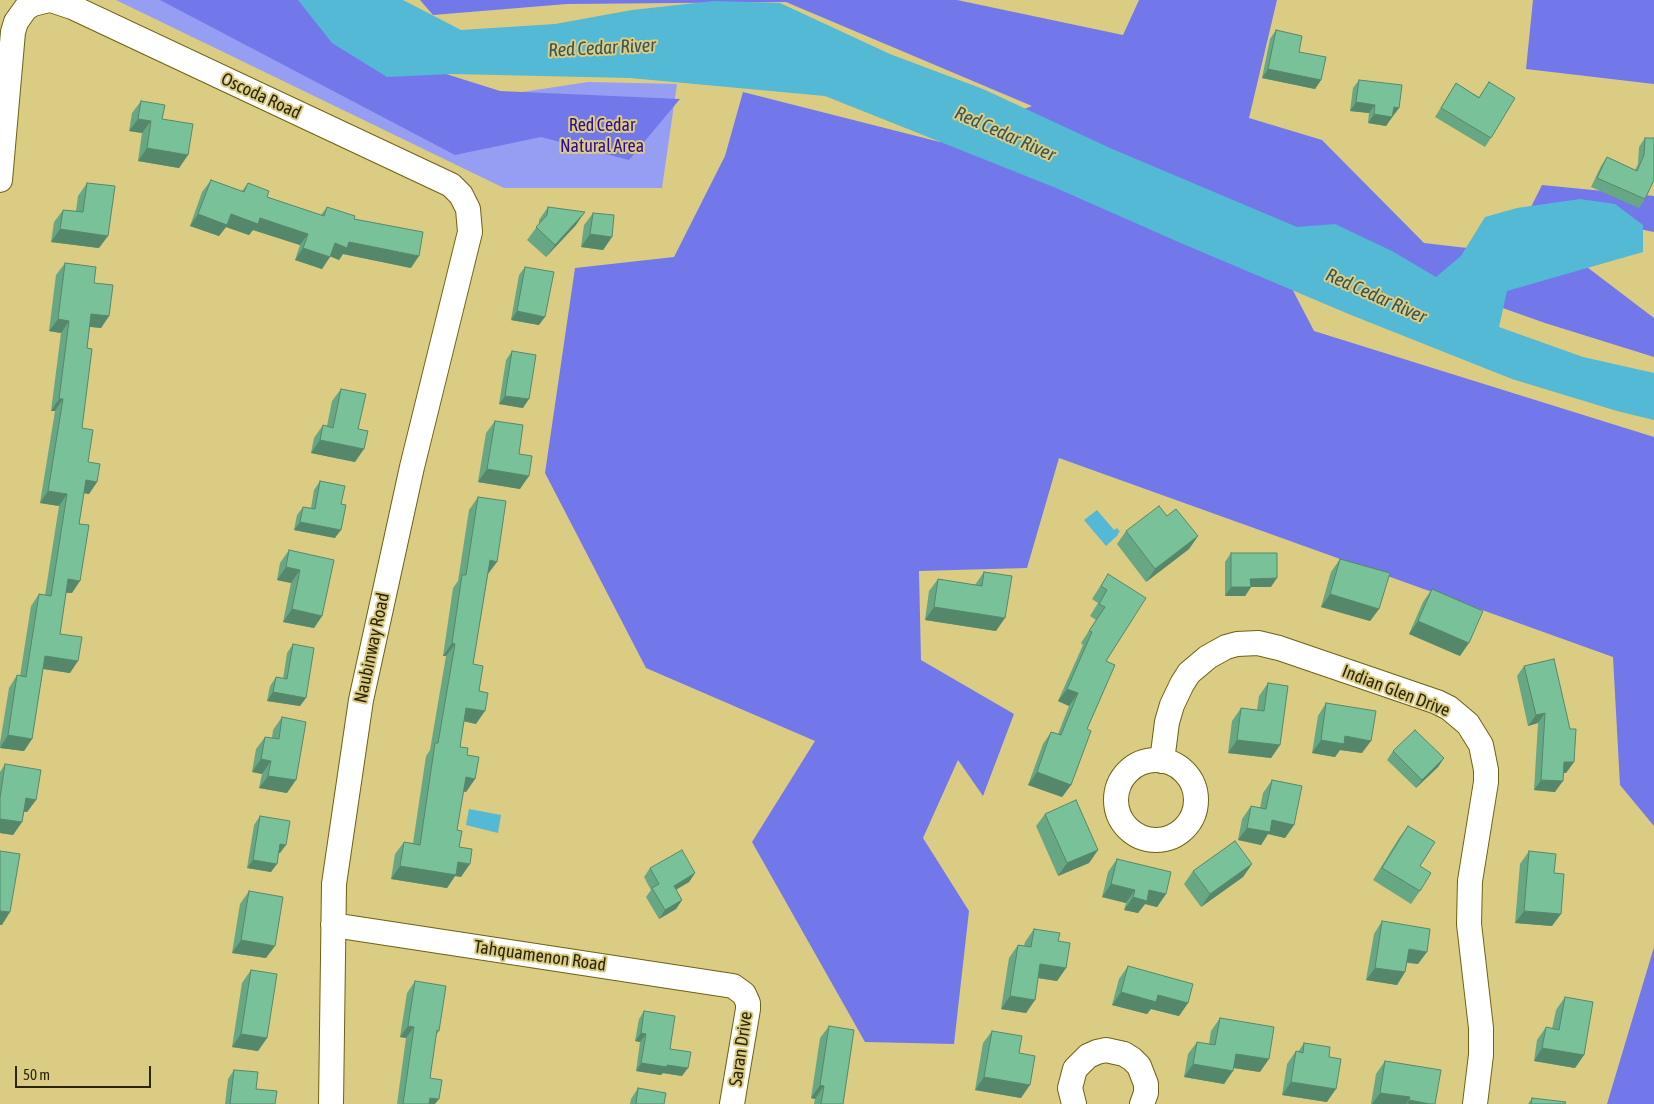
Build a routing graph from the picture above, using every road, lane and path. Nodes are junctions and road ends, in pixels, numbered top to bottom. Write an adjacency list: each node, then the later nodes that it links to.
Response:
1 (50, 0): 2 (street, Oscoda Road); 3 (street, Oscoda Road)
2 (0, 180)
3 (465, 202): 5 (street, Naubinway Road)
4 (1162, 761): 11 (street, Indian Glen Drive)
5 (333, 925): 6 (street, Tahquamenon Road); 7 (street, Naubinway Road)
6 (744, 994): 8 (street, Saran Drive)
7 (331, 1104)
8 (732, 1104)
9 (1074, 1104): 10 (street)
10 (1142, 1104)
11 (1475, 1104)

